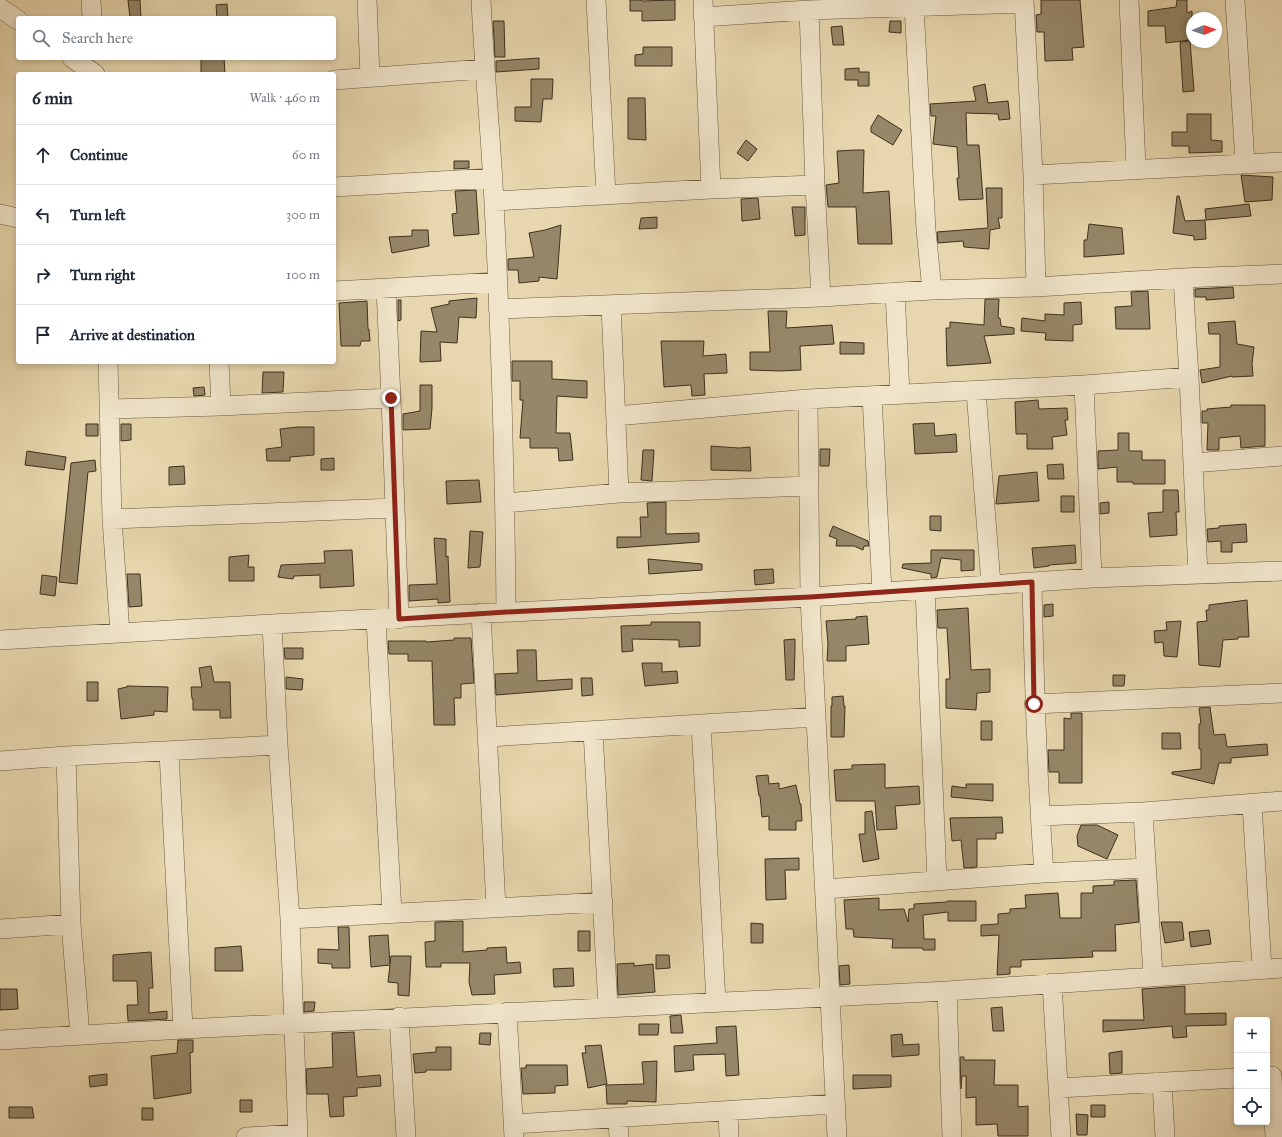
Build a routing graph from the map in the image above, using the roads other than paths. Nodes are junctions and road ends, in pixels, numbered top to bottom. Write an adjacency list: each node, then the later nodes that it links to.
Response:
1 (91, 0): 12 (street)
2 (367, 0): 19 (street)
3 (481, 0): 16 (street)
4 (596, 0): 29 (street)
5 (1129, 0): 23 (street)
6 (1236, 0): 22 (street)
7 (1024, 1): 8 (street); 24 (street)
8 (914, 6): 11 (street); 38 (street)
9 (0, 8): 13 (street)
10 (703, 8): 11 (street); 28 (street)
11 (809, 10): 26 (street)
12 (92, 16)
13 (16, 19)
14 (75, 60): 17 (street)
15 (94, 60): 18 (street)
16 (484, 69): 19 (street); 25 (street)
17 (93, 72)
18 (96, 72)
19 (370, 77): 20 (street)
20 (336, 80)
21 (1282, 162): 22 (street)
22 (1245, 164): 23 (street)
23 (1136, 168): 24 (street)
24 (1033, 174): 36 (street)
25 (492, 178): 27 (street); 30 (street)
26 (815, 185): 28 (street); 41 (street)
27 (336, 187)
28 (711, 189): 29 (street)
29 (606, 195): 30 (street)
30 (494, 201): 35 (street)
31 (0, 214): 32 (street)
32 (16, 218)
33 (1282, 274): 34 (street)
34 (1183, 278): 36 (street); 46 (street)
35 (498, 282): 37 (street); 43 (street)
36 (1036, 287): 38 (street)
37 (386, 289): 39 (street); 51 (street)
38 (932, 290): 40 (street)
39 (336, 291)
40 (895, 292): 41 (street); 49 (street)
41 (821, 297): 42 (street)
42 (611, 305): 43 (street); 55 (street)
43 (498, 309): 60 (street)
44 (108, 364): 54 (street)
45 (219, 364): 53 (street)
46 (1189, 377): 47 (street); 57 (street)
47 (1084, 385): 48 (street); 65 (street)
48 (976, 391): 49 (street); 67 (street)
49 (900, 394): 50 (street)
50 (872, 396): 52 (street); 69 (street)
51 (391, 398): 53 (street); 61 (street)
52 (808, 399): 55 (street); 58 (street)
53 (221, 406): 54 (street)
54 (110, 410): 62 (street)
55 (616, 416): 59 (street)
56 (1282, 456): 57 (street)
57 (1193, 463): 64 (street)
58 (809, 486): 59 (street); 70 (street)
59 (619, 493): 60 (street)
60 (506, 503): 71 (street)
61 (394, 508): 62 (street); 73 (street)
62 (112, 519): 76 (street)
63 (1282, 571): 64 (street)
64 (1198, 574): 65 (street)
65 (1092, 578): 66 (street)
66 (1032, 582): 67 (street); 79 (street)
67 (991, 584): 68 (street)
68 (925, 588): 69 (street); 94 (street)
69 (882, 592): 70 (street)
70 (810, 597): 71 (street); 80 (street)
71 (506, 612): 72 (street)
72 (482, 614): 73 (street); 83 (street)
73 (399, 619): 74 (street)
74 (376, 620): 75 (street); 98 (street)
75 (272, 624): 76 (street); 84 (street)
76 (120, 633): 77 (street)
77 (0, 640)
78 (1282, 693): 79 (street)
79 (1034, 704): 91 (street)
80 (816, 717): 81 (street); 95 (street)
81 (701, 724): 82 (street); 108 (street)
82 (593, 731): 83 (street); 96 (street)
83 (488, 737): 97 (street)
84 (278, 745): 85 (street); 99 (street)
85 (169, 752): 86 (street); 113 (street)
86 (66, 756): 87 (street); 100 (street)
87 (0, 761)
88 (1282, 801): 89 (street)
89 (1252, 804): 90 (street); 103 (street)
90 (1143, 812): 91 (street); 92 (street)
91 (1040, 816): 93 (street)
92 (1146, 868): 93 (street); 104 (street)
93 (1044, 873): 94 (street)
94 (937, 881): 95 (street)
95 (825, 888): 107 (street)
96 (603, 902): 97 (street); 109 (street)
97 (496, 907): 98 (street)
98 (392, 913): 99 (street)
99 (290, 919): 112 (street)
100 (71, 924): 101 (street); 114 (street)
101 (0, 929)
102 (1282, 968): 103 (street)
103 (1262, 969): 104 (street)
104 (1153, 976): 105 (street)
105 (1052, 983): 106 (street); 119 (street)
106 (947, 991): 107 (street); 130 (street)
107 (829, 996): 108 (street); 120 (street)
108 (716, 1002): 109 (street)
109 (608, 1007): 110 (street)
110 (506, 1012): 111 (street); 123 (street)
111 (400, 1017): 112 (street); 126 (street)
112 (293, 1024): 113 (street); 124 (street)
113 (183, 1029): 114 (street)
114 (80, 1035): 115 (street)
115 (0, 1040)
116 (1274, 1076): 133 (street)
117 (1234, 1078): 118 (street)
118 (1162, 1082): 119 (street); 132 (street)
119 (1059, 1088): 131 (street)
120 (834, 1104): 121 (street); 129 (street)
121 (728, 1111): 122 (street); 128 (street)
122 (618, 1118): 123 (street); 127 (street)
123 (514, 1131)
124 (298, 1135): 125 (street)
125 (246, 1137)
126 (406, 1137)
127 (619, 1137)
128 (730, 1137)
129 (836, 1137)
130 (952, 1137)
131 (1061, 1137)
132 (1165, 1137)
133 (1275, 1137)

